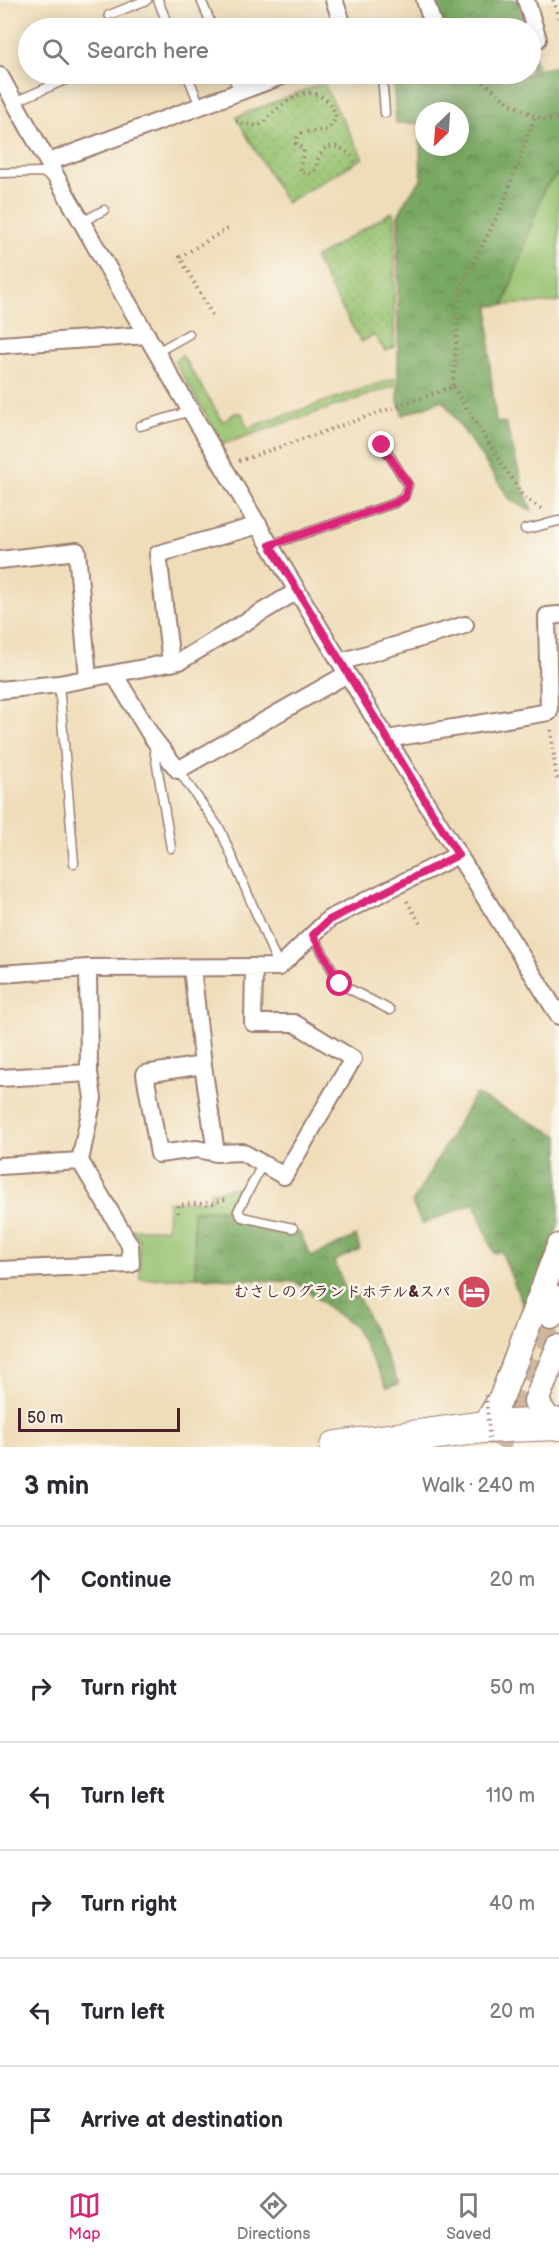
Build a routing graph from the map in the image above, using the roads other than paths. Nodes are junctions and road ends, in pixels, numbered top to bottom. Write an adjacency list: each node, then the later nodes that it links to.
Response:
1 (147, 0): 7 (lane)
2 (158, 0): 8 (lane)
3 (201, 0): 9 (lane)
4 (334, 0): 10 (street)
5 (425, 0): 11 (street)
6 (526, 0): 12 (street)
7 (109, 15)
8 (166, 18)
9 (209, 18)
10 (340, 18)
11 (431, 18)
12 (532, 18)
13 (0, 76): 20 (street)
14 (56, 84): 20 (lane)
15 (191, 84): 21 (lane)
16 (236, 84): 19 (lane)
17 (259, 84): 19 (street)
18 (383, 84): 22 (lane)
19 (239, 91): 21 (street)
20 (14, 102): 23 (street)
21 (200, 106): 23 (street)
22 (385, 113)
23 (49, 162): 25 (street)
24 (0, 174): 25 (lane)
25 (59, 181): 27 (street)
26 (104, 210): 27 (lane)
27 (82, 222): 29 (street)
28 (189, 334): 31 (lane)
29 (147, 335): 30 (street); 31 (street)
30 (0, 345)
31 (157, 352): 32 (street)
32 (191, 410): 33 (lane); 36 (street)
33 (140, 426)
34 (382, 445): 38 (lane)
35 (559, 521): 37 (lane)
36 (259, 525): 38 (street); 43 (street)
37 (525, 529)
38 (270, 545): 40 (street)
39 (0, 560): 46 (street)
40 (297, 591): 43 (street); 44 (street)
41 (559, 615): 50 (street)
42 (465, 625): 44 (street)
43 (171, 663): 45 (street)
44 (344, 668): 50 (street); 51 (street)
45 (114, 674): 46 (street); 49 (street)
46 (88, 678): 47 (street)
47 (59, 684): 48 (street); 54 (lane)
48 (0, 690)
49 (152, 737): 51 (street); 52 (lane)
50 (387, 739): 53 (street)
51 (178, 770): 57 (lane)
52 (171, 848)
53 (458, 855): 55 (street); 62 (street)
54 (74, 863)
55 (313, 935): 57 (street); 61 (lane)
56 (254, 967): 57 (street); 59 (street); 68 (street)
57 (279, 967)
58 (88, 968): 59 (street); 60 (street); 64 (street)
59 (192, 968): 63 (street)
60 (0, 974)
61 (390, 1010)
62 (559, 1016)
63 (203, 1065): 66 (street); 66 (street)
64 (89, 1073): 65 (street); 67 (street)
65 (0, 1078)
66 (216, 1153): 68 (street)
67 (80, 1161): 69 (street); 72 (street)
68 (263, 1163): 70 (lane)
69 (0, 1167)
70 (293, 1228)
71 (559, 1246): 75 (street)
72 (0, 1270)
73 (559, 1346): 74 (street)
74 (556, 1424): 75 (highway)
75 (487, 1437): 76 (highway)
76 (336, 1447)

